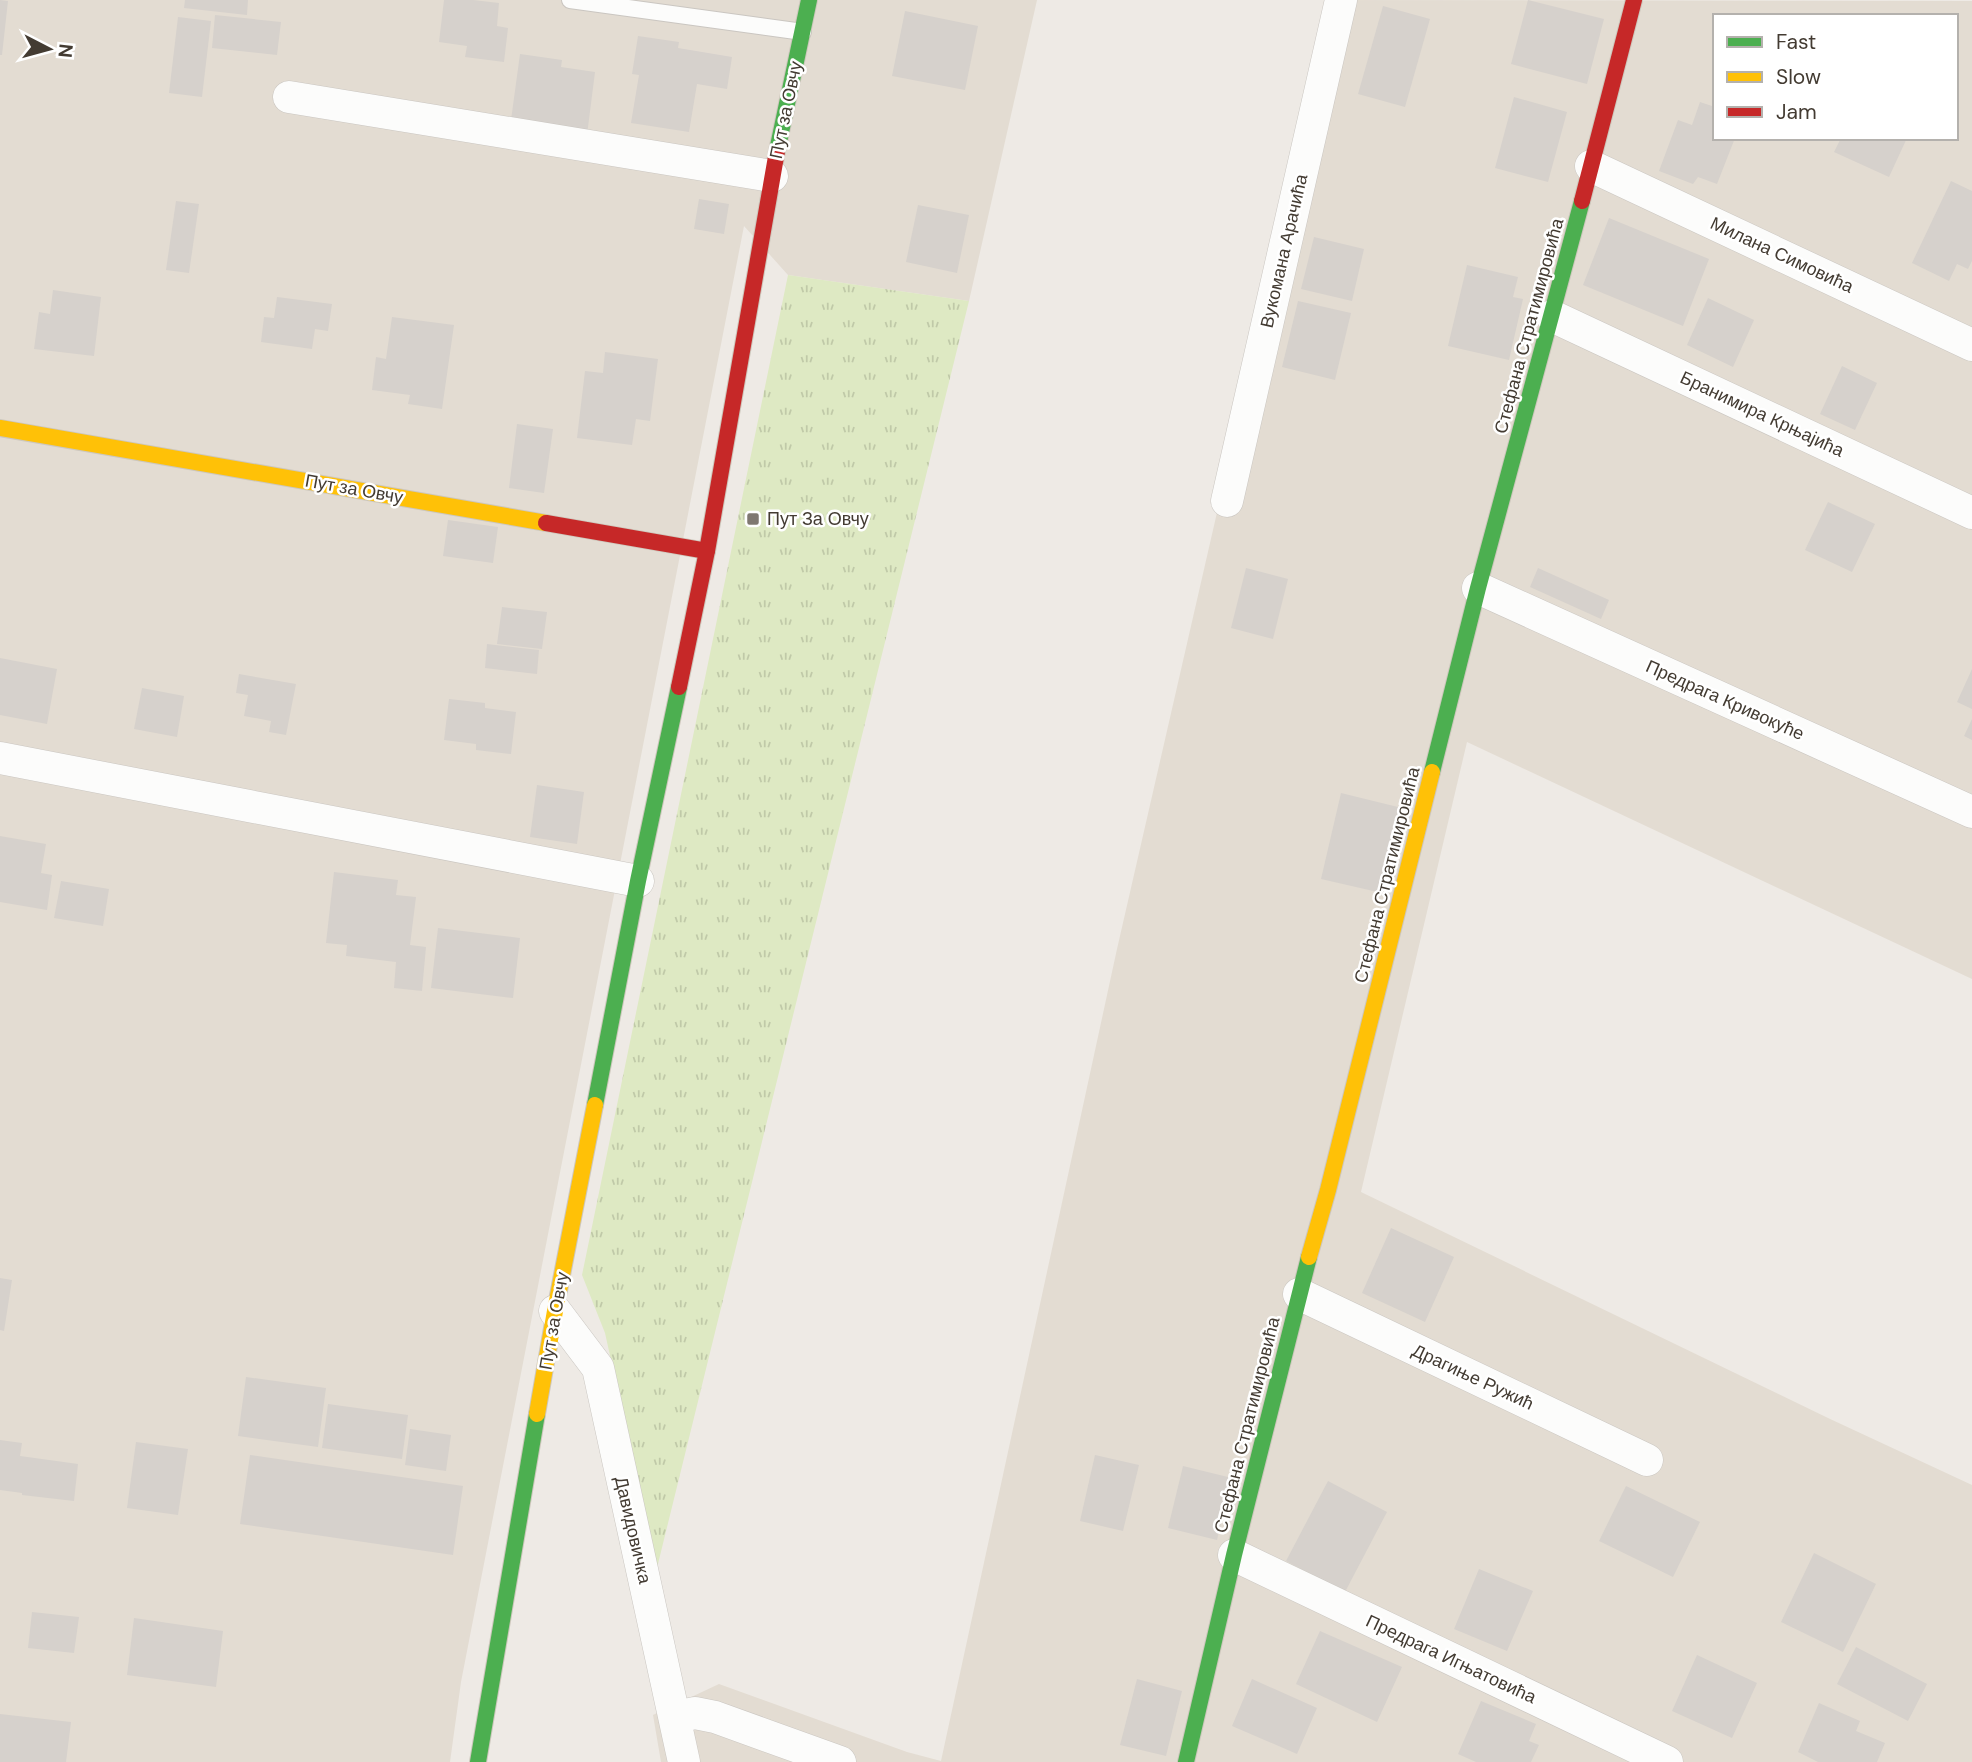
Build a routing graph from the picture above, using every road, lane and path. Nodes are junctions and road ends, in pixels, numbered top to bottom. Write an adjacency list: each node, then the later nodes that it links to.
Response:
1 (570, 0): 5 (lane)
2 (809, 0): 5 (street, Пут за Овчу)
3 (1341, 0): 12 (street, Вукомана Арачића)
4 (1634, 0): 7 (street, Стефана Стратимировића)
5 (803, 32): 8 (street, Пут за Овчу)
6 (289, 97): 8 (street)
7 (1591, 166): 9 (street, Стефана Стратимировића); 10 (street, Милана Симовића)
8 (772, 176): 14 (street, Пут за Овчу)
9 (1552, 316): 13 (street, Бранимира Крњајића); 15 (street, Стефана Стратимировића)
10 (1972, 345)
11 (0, 428): 14 (street, Пут за Овчу)
12 (1227, 501)
13 (1972, 513)
14 (707, 551): 18 (street, Пут за Овчу)
15 (1478, 588): 17 (street, Предрага Кривокуће); 19 (street, Стефана Стратимировића)
16 (0, 758): 18 (street)
17 (1972, 812)
18 (638, 881): 20 (street, Пут за Овчу)
19 (1299, 1294): 21 (street, Драгиње Ружић); 22 (street, Стефана Стратимировића)
20 (555, 1311): 23 (street, Давидовичка); 24 (street, Пут за Овчу)
21 (1647, 1460)
22 (1234, 1555): 27 (street, Стефана Стратимировића); 28 (street, Предрага Игњатовића)
23 (675, 1717): 25 (street, Давидовичка); 26 (street)
24 (478, 1762)
25 (684, 1762)
26 (840, 1762)
27 (1186, 1762)
28 (1667, 1762)

